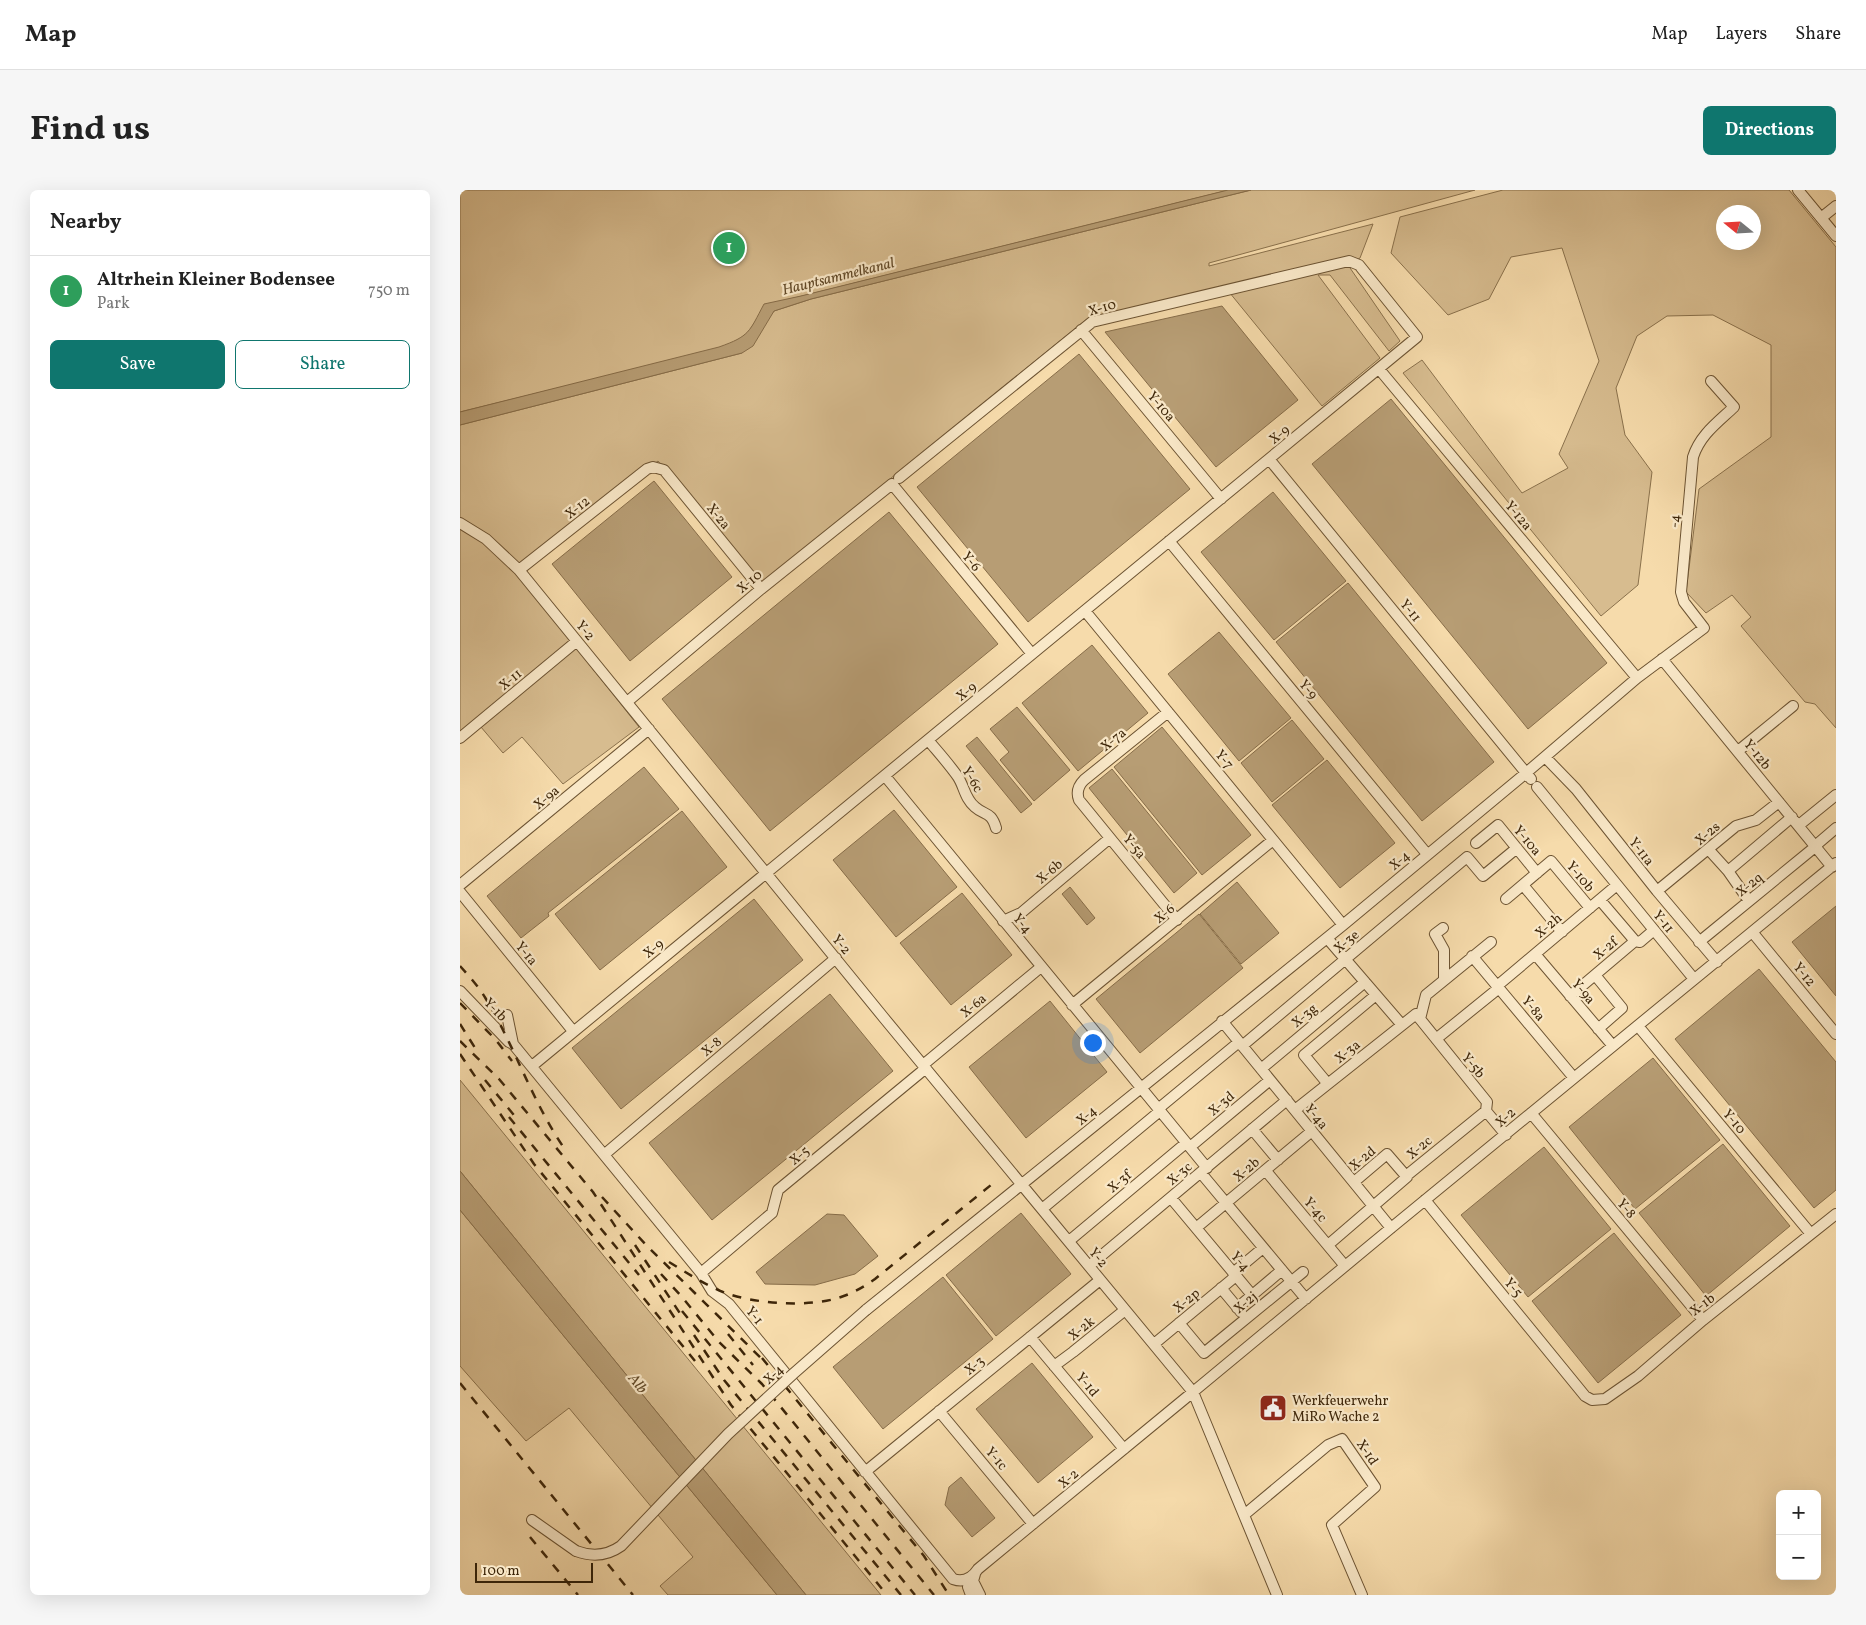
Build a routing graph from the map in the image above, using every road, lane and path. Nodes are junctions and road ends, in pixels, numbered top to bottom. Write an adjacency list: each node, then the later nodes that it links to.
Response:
1 (1798, 190): 3 (street)
2 (1836, 206): 3 (street)
3 (1821, 218): 4 (street)
4 (1836, 236)
5 (1081, 330): 6 (street, X-10); 11 (street, X-10); 12 (street, Y-10a)
6 (1417, 337): 7 (street, X-9)
7 (1379, 369): 9 (street, X-9); 21 (street, Y-12a)
8 (1711, 382): 20 (street, -4)
9 (1269, 459): 12 (street, X-9); 31 (street, Y-11)
10 (653, 467): 15 (street, X-12); 16 (street, X-2a)
11 (895, 481): 16 (street, X-10); 19 (street, Y-6)
12 (1221, 499): 14 (street, X-9)
13 (460, 523): 15 (street, Y-2)
14 (1169, 541): 17 (street, X-9); 44 (street, Y-9)
15 (519, 570): 18 (street, Y-2)
16 (761, 589): 22 (street, X-10)
17 (1085, 611): 19 (street, X-9); 24 (street, Y-7)
18 (577, 641): 22 (street, Y-2); 26 (street, X-11)
19 (1032, 654): 27 (street, X-9)
20 (1662, 659): 21 (street, X-4); 28 (street, Y-12b)
21 (1637, 678): 29 (street, X-4)
22 (627, 702): 25 (street, Y-2)
23 (1793, 706): 28 (street)
24 (1168, 712): 32 (street, X-7a); 39 (street, Y-7)
25 (649, 729): 47 (street, Y-2); 49 (street, X-9a)
26 (460, 738)
27 (928, 740): 30 (street, X-9); 36 (street, Y-6c)
28 (1738, 751): 34 (street, Y-12b)
29 (1545, 757): 31 (street, X-4); 52 (street, Y-11a)
30 (884, 776): 47 (street, X-9); 59 (street, Y-4)
31 (1532, 780): 44 (street, X-4); 51 (street, Y-11)
32 (1078, 788): 38 (street, Y-5a)
33 (1836, 794): 35 (street)
34 (1779, 802): 35 (street, Y-12b); 43 (street, X-2s)
35 (1795, 821): 41 (street, Y-12b); 46 (street)
36 (996, 828)
37 (1836, 828): 41 (street, X-2q)
38 (1110, 838): 58 (street, Y-5a); 59 (street, X-6b)
39 (1274, 840): 58 (street, X-6); 60 (street, Y-7)
40 (1476, 843): 42 (street, Y-10a)
41 (1815, 846): 45 (street, Y-12b); 56 (street, X-2q)
42 (1517, 848): 48 (street, Y-10a); 72 (street, X-3e)
43 (1709, 850): 46 (street); 52 (street, X-2s)
44 (1427, 854): 60 (street, X-4)
45 (1834, 865): 64 (street, X-2)
46 (1728, 871): 56 (street)
47 (766, 872): 71 (street, Y-2); 90 (street, X-9)
48 (1537, 873): 50 (street); 57 (street, Y-10b)
49 (460, 885)
50 (1523, 885): 54 (street); 63 (street)
51 (1617, 885): 55 (street, X-2h); 62 (street, Y-11)
52 (1657, 891): 68 (street, Y-11a)
53 (460, 892): 90 (street, Y-1a)
54 (1506, 899)
55 (1600, 900): 57 (street, X-2h); 66 (street, X-2f)
56 (1749, 901): 68 (street, X-2q)
57 (1590, 908): 63 (street, X-2h)
58 (1177, 920): 83 (street, X-6)
59 (1003, 921): 74 (street, Y-4)
60 (1343, 925): 65 (street, X-4)
61 (1443, 928): 76 (street)
62 (1654, 930): 66 (street, X-2f); 77 (street, Y-11)
63 (1562, 932): 69 (street, X-2h)
64 (1753, 932): 73 (street, X-2); 91 (street, Y-12)
65 (1327, 938): 72 (street); 86 (street, X-4)
66 (1635, 941): 75 (street, X-2f)
67 (1491, 942): 70 (street)
68 (1699, 942): 73 (street, Y-11a)
69 (1535, 954): 79 (street, X-2h); 82 (street, Y-9a)
70 (1472, 956): 76 (street); 79 (street, Y-8a)
71 (836, 958): 97 (street, Y-2); 112 (street, X-8)
72 (1345, 959): 78 (street); 94 (street, X-3e)
73 (1717, 962): 77 (street, X-2)
74 (1040, 967): 83 (street, Y-4); 97 (street, X-6a)
75 (1595, 975): 82 (street, X-2f); 89 (street)
76 (1444, 979): 85 (street)
77 (1694, 979): 88 (street, X-2)
78 (1365, 982): 81 (street); 98 (street, X-3g)
79 (1498, 987): 92 (street, X-2h); 99 (street, Y-8a)
80 (460, 991): 93 (street, Y-1b)
81 (1376, 995): 87 (street); 101 (street)
82 (1570, 996): 89 (street, Y-9a)
83 (1072, 1005): 102 (street, Y-4)
84 (507, 1015): 93 (street, Y-1b)
85 (1418, 1016): 87 (street, X-3a); 92 (street, Y-5b)
86 (1222, 1022): 94 (street, Y-4a); 102 (street, X-4)
87 (1402, 1025): 101 (street, X-3a)
88 (1638, 1026): 95 (street, X-2); 127 (street, Y-10)
89 (1598, 1029): 95 (street, Y-9a)
90 (573, 1031): 96 (street, X-9)
91 (1836, 1034)
92 (1436, 1039): 106 (street, Y-5b)
93 (513, 1044): 96 (street, Y-1b)
94 (1241, 1044): 98 (street, Y-4a); 104 (street, X-3e)
95 (1613, 1046): 99 (street, X-2)
96 (532, 1066): 112 (street, Y-1)
97 (924, 1066): 118 (street, Y-2); 135 (street, X-5)
98 (1261, 1069): 100 (street, Y-4a)
99 (1574, 1078): 107 (street, X-2)
100 (1270, 1080): 103 (street, Y-4a); 111 (street, X-3d)
101 (1328, 1084): 105 (street, X-3a)
102 (1141, 1088): 104 (street); 118 (street, X-4)
103 (1287, 1100): 105 (street, Y-4a); 108 (street, X-3c)
104 (1159, 1110): 111 (street); 123 (street, X-3e)
105 (1295, 1110): 109 (street, Y-4a)
106 (1486, 1110): 110 (street, Y-5b); 116 (street, X-2c)
107 (1531, 1113): 110 (street, X-2); 145 (street, Y-8)
108 (1252, 1129): 113 (street); 114 (street, X-3c)
109 (1312, 1131): 113 (street, X-2b); 117 (street, Y-4a)
110 (1506, 1135): 120 (street, X-2)
111 (1188, 1145): 114 (street); 128 (street, X-3f)
112 (605, 1154): 135 (street, Y-1)
113 (1278, 1160): 115 (street, X-2b)
114 (1204, 1170): 119 (street, X-3c); 121 (street)
115 (1266, 1170): 121 (street, X-2b); 129 (street, Y-4c)
116 (1406, 1176): 117 (street, X-2d); 122 (street, X-2c)
117 (1354, 1182): 122 (street, Y-4a)
118 (1022, 1184): 123 (street, Y-2); 156 (street, X-4, bridge)
119 (1171, 1198): 125 (street, Y-4); 131 (street, X-3c)
120 (1425, 1200): 126 (street, X-2); 151 (street, Y-5)
121 (1226, 1203): 125 (street, X-2b); 130 (street)
122 (1373, 1206): 126 (street, Y-4a); 129 (street)
123 (1042, 1209): 128 (street, Y-2)
124 (1836, 1214): 127 (street, X-1b)
125 (1196, 1228): 136 (street, Y-4)
126 (1391, 1228): 132 (street, X-2)
127 (1811, 1234): 145 (street, X-1b)
128 (1069, 1241): 131 (street, Y-2)
129 (1328, 1245): 132 (street, Y-4c)
130 (1264, 1248): 133 (street); 136 (street, X-2p)
131 (1089, 1266): 137 (street, Y-2)
132 (1345, 1266): 141 (street, X-2)
133 (1282, 1270): 138 (street); 140 (street)
134 (1303, 1272): 138 (street, X-2j)
135 (701, 1273): 154 (street, Y-1)
136 (1235, 1274): 139 (street, X-2p); 140 (street, Y-4)
137 (1100, 1280): 143 (street, Y-2); 147 (street, X-3)
138 (1291, 1281): 141 (street); 144 (street, X-2j)
139 (1221, 1288): 142 (street); 146 (street, X-2p)
140 (1252, 1296): 142 (street)
141 (1306, 1298): 150 (street, X-2)
142 (1237, 1308): 144 (street)
143 (1125, 1310): 148 (street, Y-2); 149 (street, X-2k)
144 (1246, 1319): 146 (street, X-2j)
145 (1703, 1320): 151 (street, X-1b)
146 (1179, 1323): 148 (street, X-2p)
147 (1030, 1337): 149 (street, Y-1d); 152 (street, X-3)
148 (1154, 1344): 150 (street, Y-2)
149 (1054, 1366): 153 (street, Y-1d)
150 (1193, 1392): 153 (street, X-2); 155 (street)
151 (1582, 1392)
152 (939, 1411): 154 (street, X-3); 157 (street, Y-1c)
153 (1124, 1449): 157 (street, X-2)
154 (865, 1472): 159 (street, Y-1)
155 (1244, 1515): 162 (street); 163 (street, X-1d)
156 (532, 1520)
157 (1033, 1524): 158 (street, X-2)
158 (972, 1576): 159 (street, X-2); 160 (street); 161 (street)
159 (958, 1581)
160 (971, 1595)
161 (980, 1595)
162 (1277, 1595)
163 (1362, 1595)

